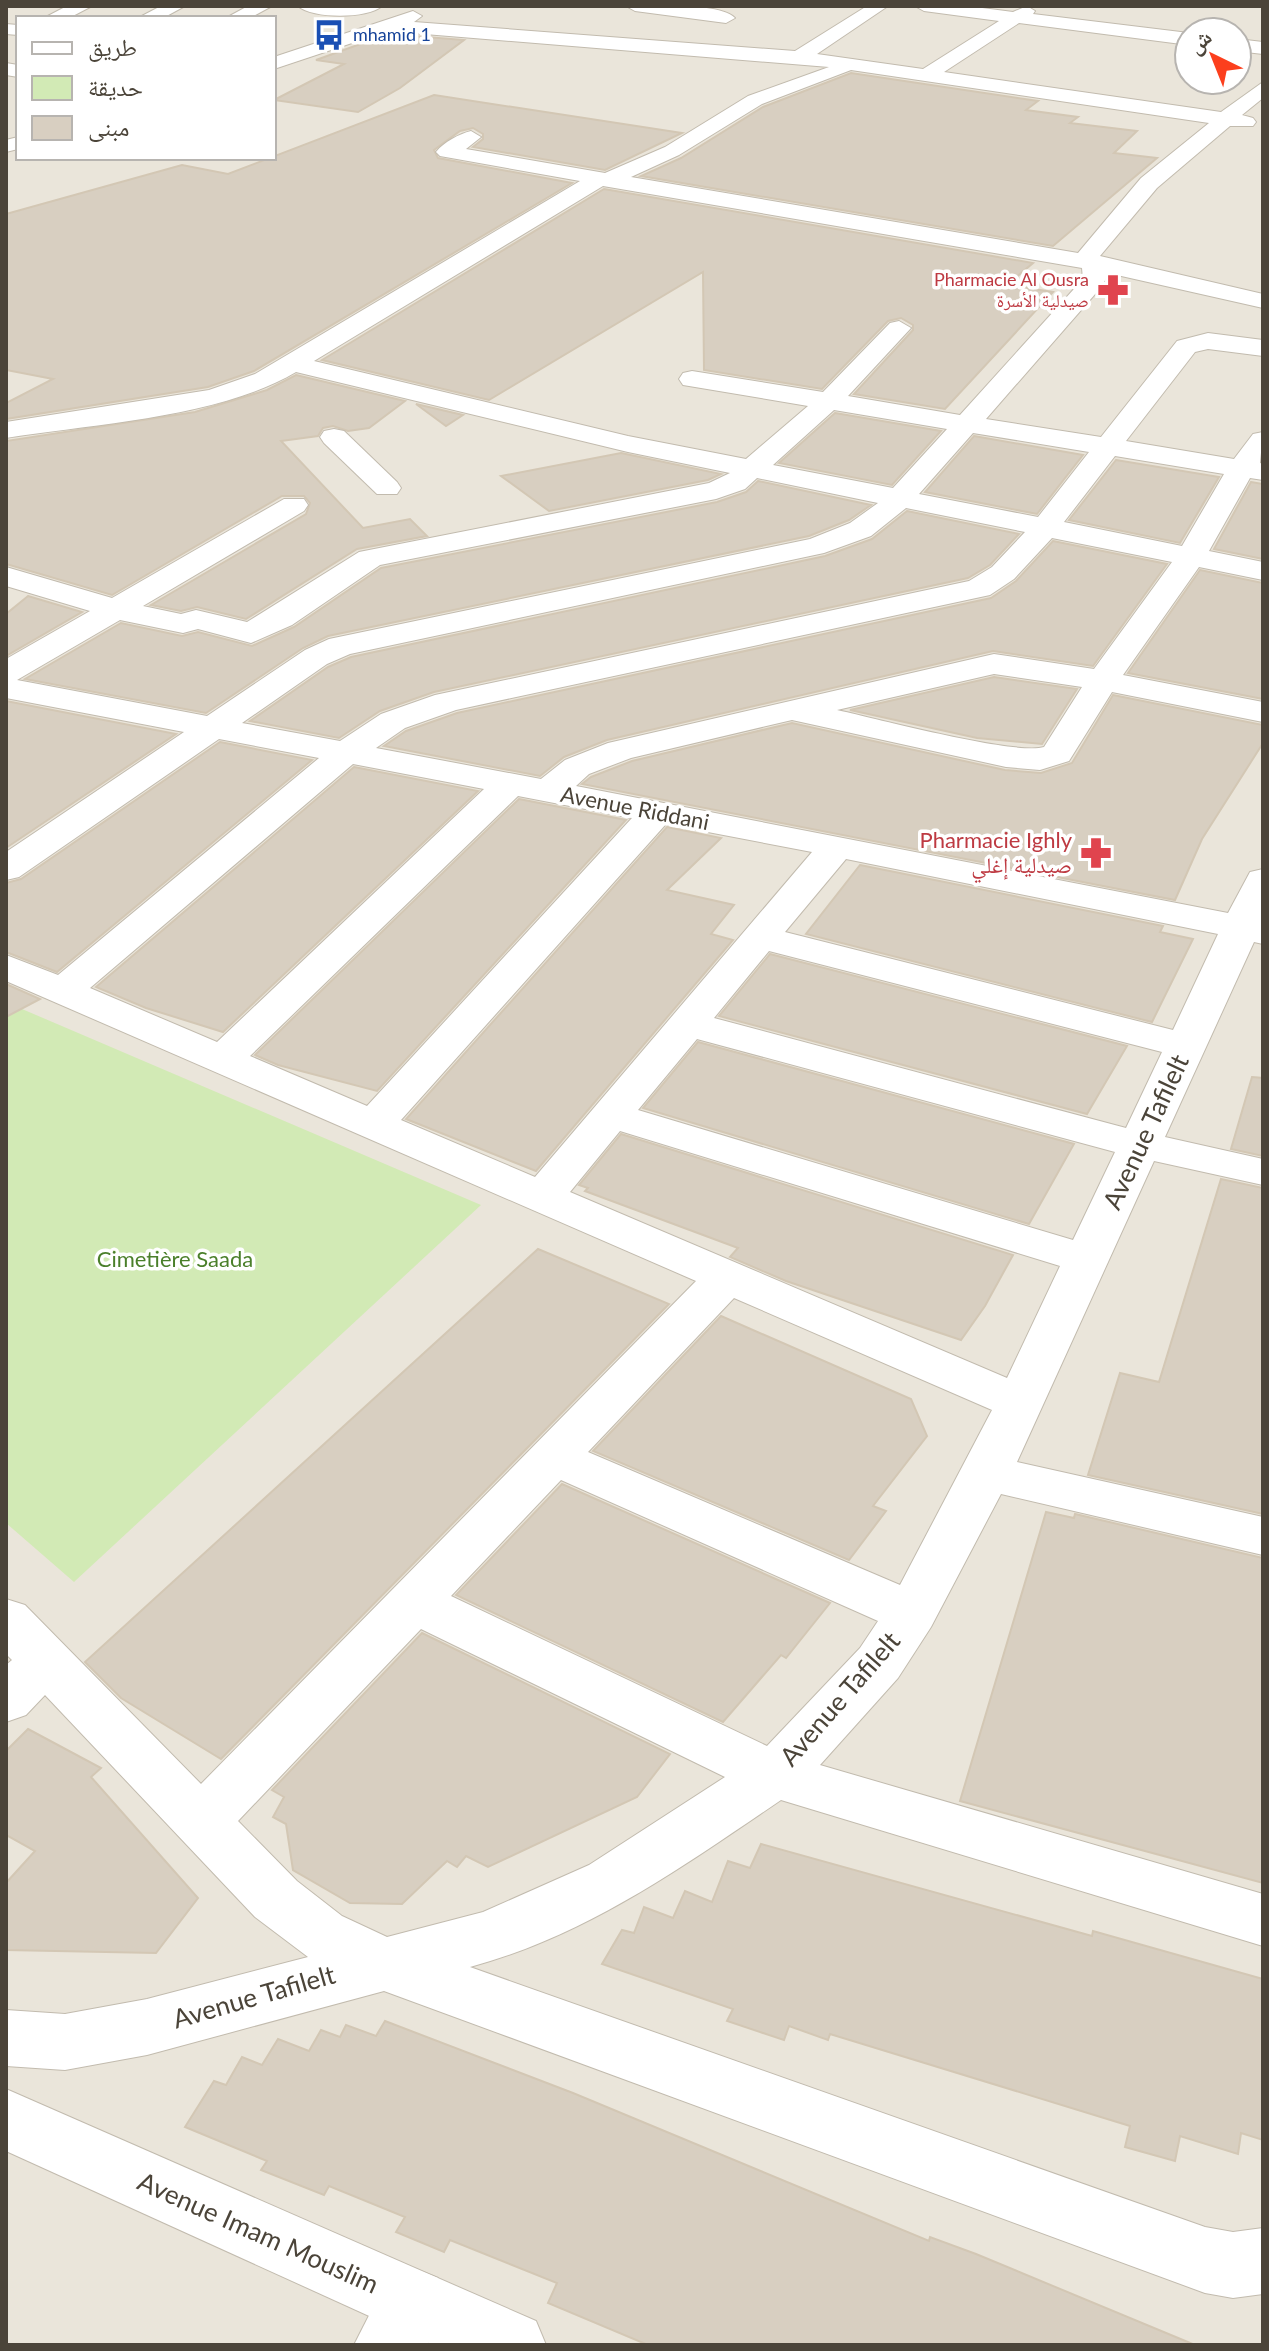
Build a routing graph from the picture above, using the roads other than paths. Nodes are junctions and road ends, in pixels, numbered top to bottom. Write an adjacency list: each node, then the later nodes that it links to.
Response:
1 (83, 6): 12 (street)
2 (176, 6): 13 (street)
3 (263, 6): 14 (street)
4 (307, 6): 5 (street)
5 (373, 6)
6 (635, 6): 16 (street)
7 (745, 6): 16 (street)
8 (879, 6): 23 (street)
9 (924, 6): 15 (street)
10 (1034, 6): 15 (street)
11 (436, 9): 18 (street)
12 (58, 16)
13 (152, 16)
14 (240, 16)
15 (1018, 17): 19 (street); 26 (street)
16 (726, 18): 21 (street)
17 (1170, 20): 19 (street)
18 (386, 25): 21 (street); 24 (street)
19 (1149, 34): 20 (street); 22 (street)
20 (1173, 37)
21 (675, 47): 23 (street)
22 (1129, 49)
23 (799, 57): 25 (street)
24 (276, 62)
25 (857, 65): 26 (street); 33 (street)
26 (927, 75): 27 (street)
27 (984, 84): 29 (street); 30 (street)
28 (1263, 88): 30 (street)
29 (964, 99)
30 (1228, 120): 31 (street); 34 (street)
31 (1263, 124)
32 (471, 137): 33 (street)
33 (602, 180): 34 (street); 38 (street)
34 (1088, 262): 35 (street); 41 (street)
35 (1263, 301)
36 (899, 328): 40 (street)
37 (1258, 341): 45 (street)
38 (292, 363): 42 (street); 46 (street)
39 (692, 379): 40 (street)
40 (829, 401): 41 (street); 46 (street)
41 (967, 422): 45 (street); 49 (street)
42 (6, 430)
43 (334, 437): 48 (street)
44 (1263, 440): 47 (street)
45 (1108, 446): 47 (street); 51 (street)
46 (754, 469): 49 (street); 55 (street)
47 (1252, 470): 52 (street)
48 (387, 488)
49 (900, 498): 51 (street); 61 (street)
50 (294, 505): 55 (street)
51 (1044, 529): 52 (street); 62 (street)
52 (1190, 558): 53 (street); 57 (street)
53 (1263, 571)
54 (6, 576): 55 (street)
55 (119, 610): 56 (street)
56 (6, 673)
57 (1103, 680): 59 (street); 59 (street); 60 (street)
58 (6, 688): 61 (street, Avenue Riddani)
59 (793, 711): 64 (street)
60 (1263, 712)
61 (212, 726): 62 (street, Avenue Riddani); 66 (street)
62 (348, 751): 63 (street, Avenue Riddani); 73 (street)
63 (511, 783): 64 (street, Avenue Riddani); 76 (street)
64 (548, 791): 65 (street, Avenue Riddani)
65 (657, 812): 67 (street, Avenue Riddani); 78 (street)
66 (23, 842): 68 (street)
67 (837, 846): 70 (street, Avenue Riddani); 71 (street)
68 (6, 869)
69 (1263, 880): 70 (street, Avenue Tafilelt)
70 (1252, 930): 75 (street, Avenue Tafilelt)
71 (760, 937): 74 (street); 75 (street)
72 (6, 967): 73 (street)
73 (64, 990): 76 (street)
74 (688, 1024): 77 (street); 79 (street)
75 (1186, 1046): 79 (street, Avenue Tafilelt)
76 (223, 1059): 78 (street)
77 (611, 1115): 81 (street); 82 (street)
78 (374, 1124): 81 (street)
79 (1139, 1145): 80 (street); 82 (street, Avenue Tafilelt)
80 (1263, 1172)
81 (542, 1197): 83 (street)
82 (1086, 1259): 84 (street, Avenue Tafilelt)
83 (727, 1277): 84 (street); 85 (street)
84 (1019, 1402): 86 (street, Avenue Tafilelt)
85 (554, 1457): 88 (street); 89 (street)
86 (987, 1473): 87 (street); 89 (street, Avenue Tafilelt)
87 (1263, 1536)
88 (414, 1602): 93 (street); 94 (street)
89 (912, 1613): 93 (street, Avenue Tafilelt)
90 (6, 1619): 91 (street)
91 (47, 1659): 92 (street); 94 (street)
92 (6, 1700)
93 (774, 1775): 95 (street); 96 (street, Avenue Tafilelt)
94 (203, 1820): 96 (street)
95 (1263, 1920)
96 (379, 1962): 97 (street, Avenue Tafilelt); 99 (street)
97 (6, 2038)
98 (6, 2119): 100 (street, Avenue Imam Mouslim)
99 (1263, 2261)
100 (401, 2324): 101 (street, Avenue Imam Mouslim)
101 (511, 2345)

